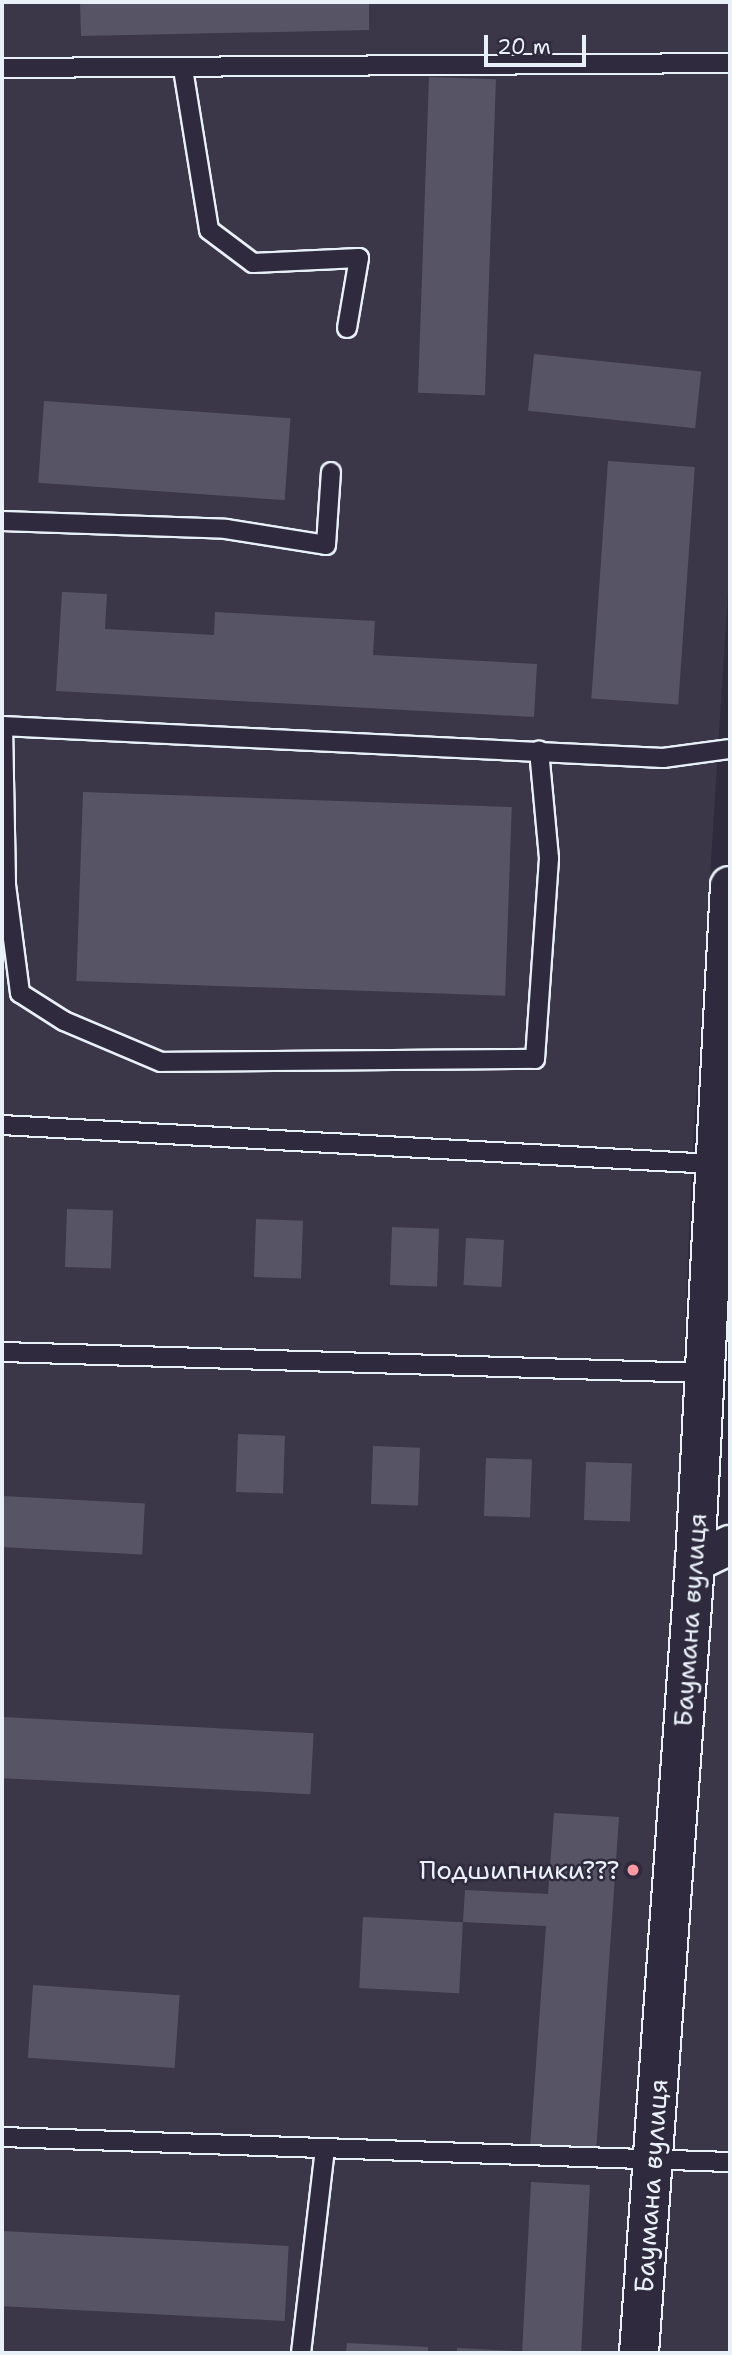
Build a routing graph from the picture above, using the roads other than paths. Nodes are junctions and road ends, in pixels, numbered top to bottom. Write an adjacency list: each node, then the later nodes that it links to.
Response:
1 (730, 63): 3 (lane)
2 (2, 68): 3 (lane)
3 (183, 69): 4 (lane)
4 (347, 328)
5 (331, 472): 6 (lane)
6 (2, 521)
7 (2, 726): 9 (lane); 9 (lane)
8 (730, 749): 9 (lane)
9 (539, 750)
10 (730, 886): 12 (main road, Баумана вулиця)
11 (2, 1125): 12 (lane)
12 (713, 1164): 14 (main road, Баумана вулиця)
13 (2, 1352): 14 (lane)
14 (704, 1373): 16 (main road, Баумана вулиця)
15 (730, 1545): 16 (main road)
16 (695, 1562): 19 (main road, Баумана вулиця)
17 (2, 2137): 18 (lane)
18 (325, 2148): 19 (lane); 21 (lane)
19 (653, 2160): 20 (lane); 22 (main road, Баумана вулиця)
20 (730, 2162)
21 (300, 2353)
22 (639, 2353)

